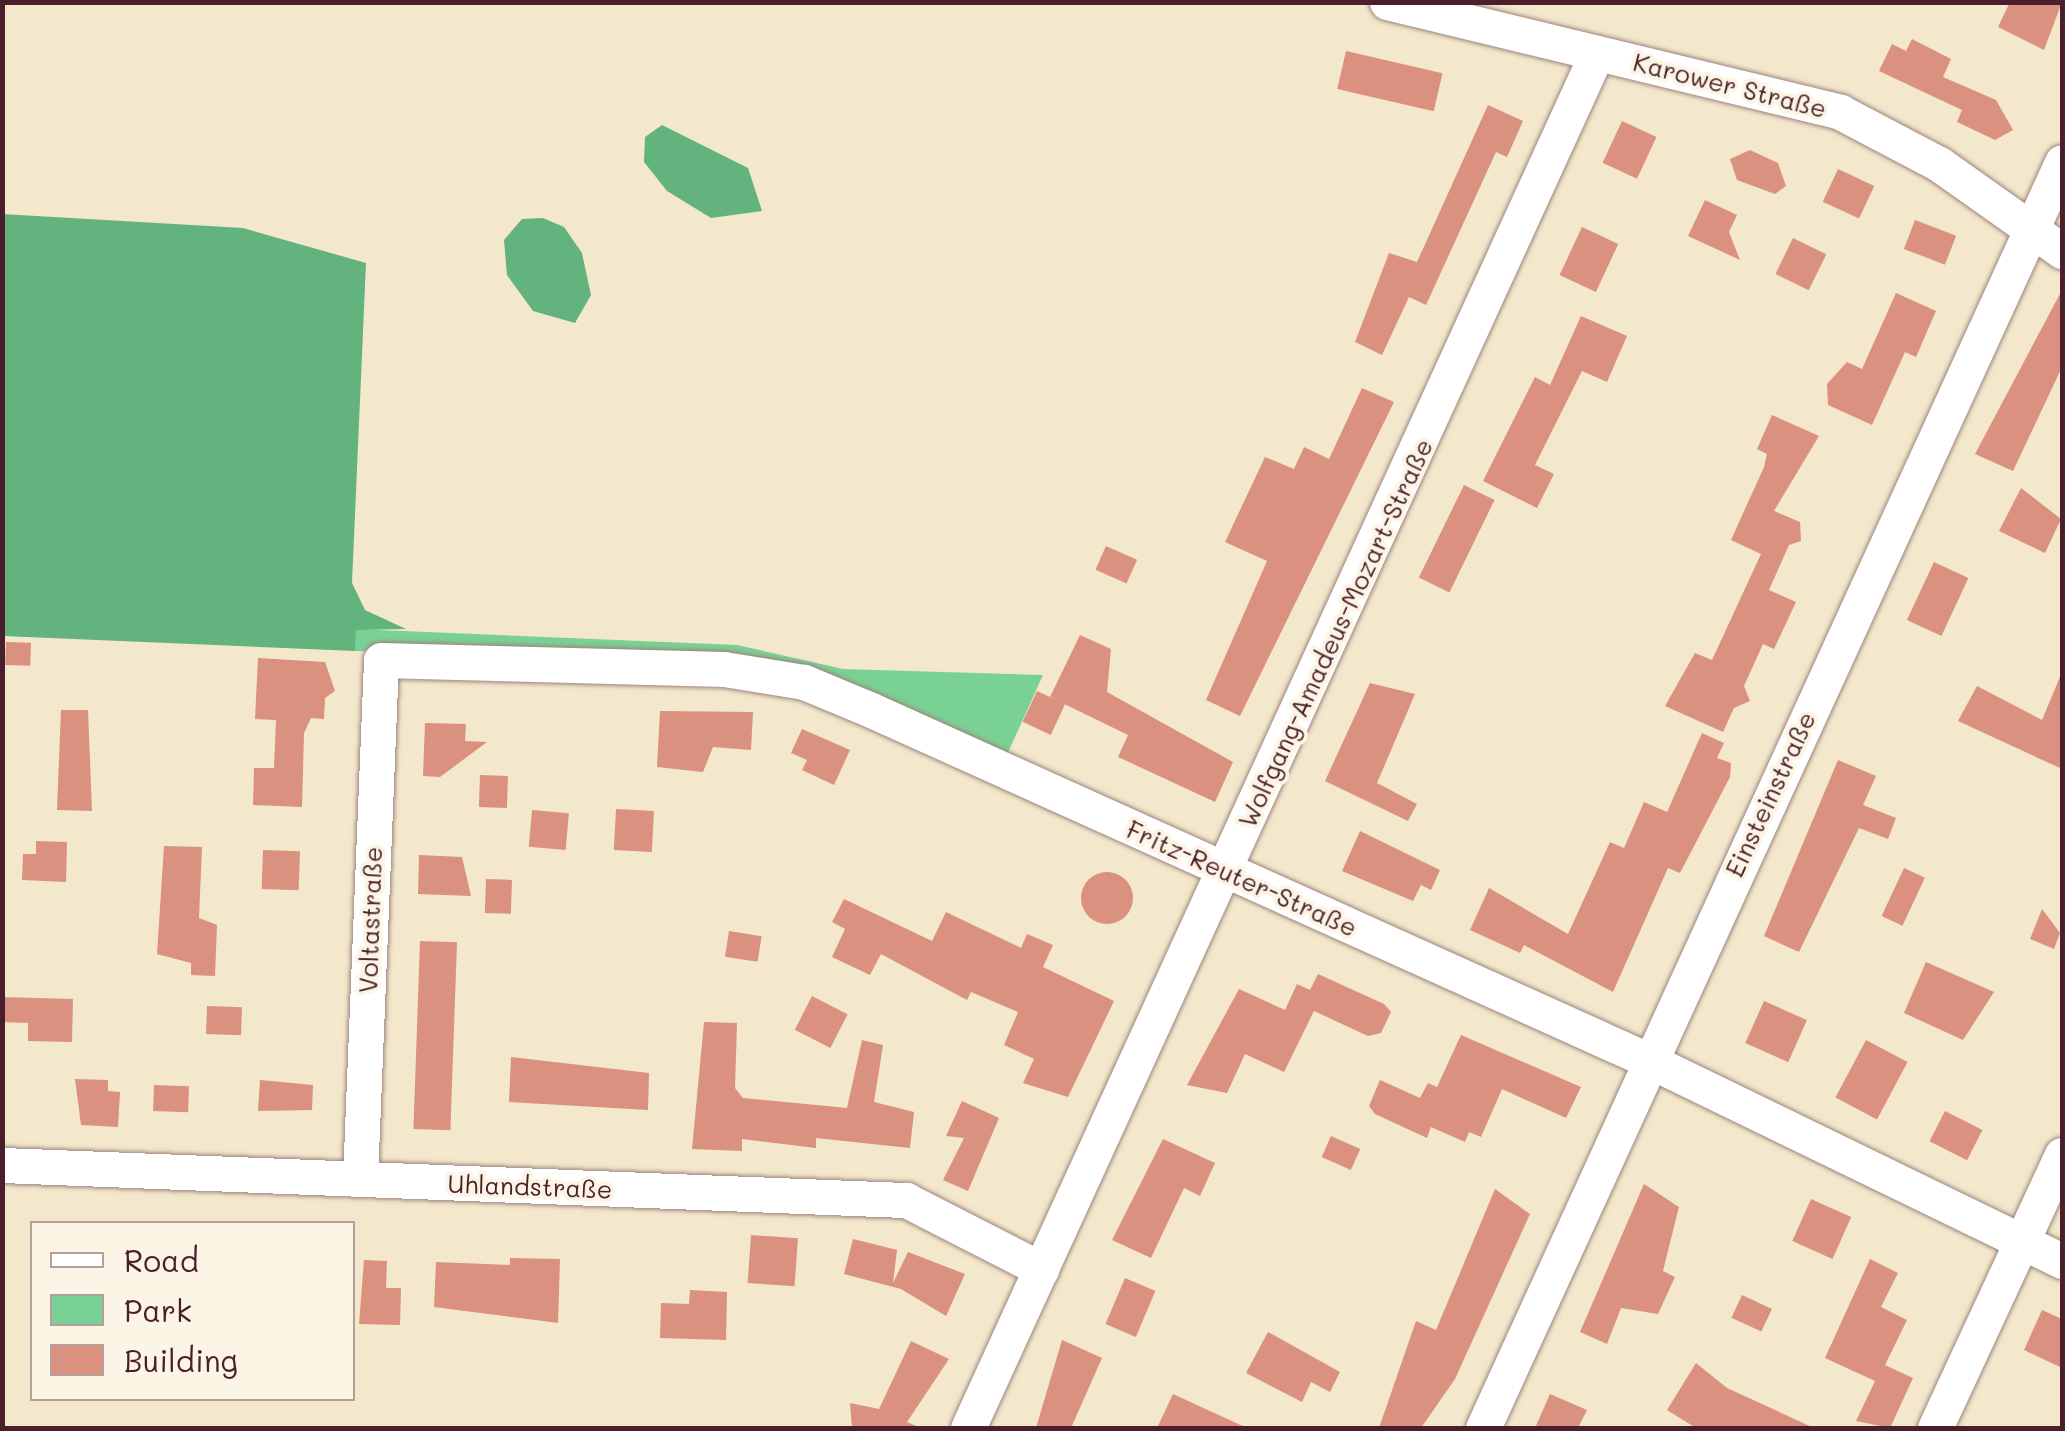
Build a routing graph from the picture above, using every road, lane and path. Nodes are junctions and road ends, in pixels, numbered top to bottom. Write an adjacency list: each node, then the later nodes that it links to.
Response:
1 (1387, 2): 2 (street, Karower Straße)
2 (1597, 53): 4 (street, Karower Straße); 7 (street, Wolfgang-Amadeus-Mozart-Straße)
3 (2062, 162): 4 (street, Einsteinstraße)
4 (2026, 226): 5 (street, Karower Straße); 8 (street, Einsteinstraße)
5 (2062, 251)
6 (380, 660): 7 (street, Fritz-Reuter-Straße); 11 (street, Voltastraße)
7 (1225, 871): 8 (street, Fritz-Reuter-Straße); 14 (street, Wolfgang-Amadeus-Mozart-Straße)
8 (1648, 1060): 12 (street, Fritz-Reuter-Straße); 16 (street, Einsteinstraße)
9 (2062, 1156): 12 (street)
10 (2, 1166): 11 (street, Uhlandstraße)
11 (360, 1179): 14 (street, Uhlandstraße)
12 (2023, 1241): 13 (street, Fritz-Reuter-Straße); 17 (street)
13 (2062, 1261)
14 (1041, 1270): 15 (street, Wolfgang-Amadeus-Mozart-Straße)
15 (968, 1428)
16 (1483, 1428)
17 (1935, 1428)

